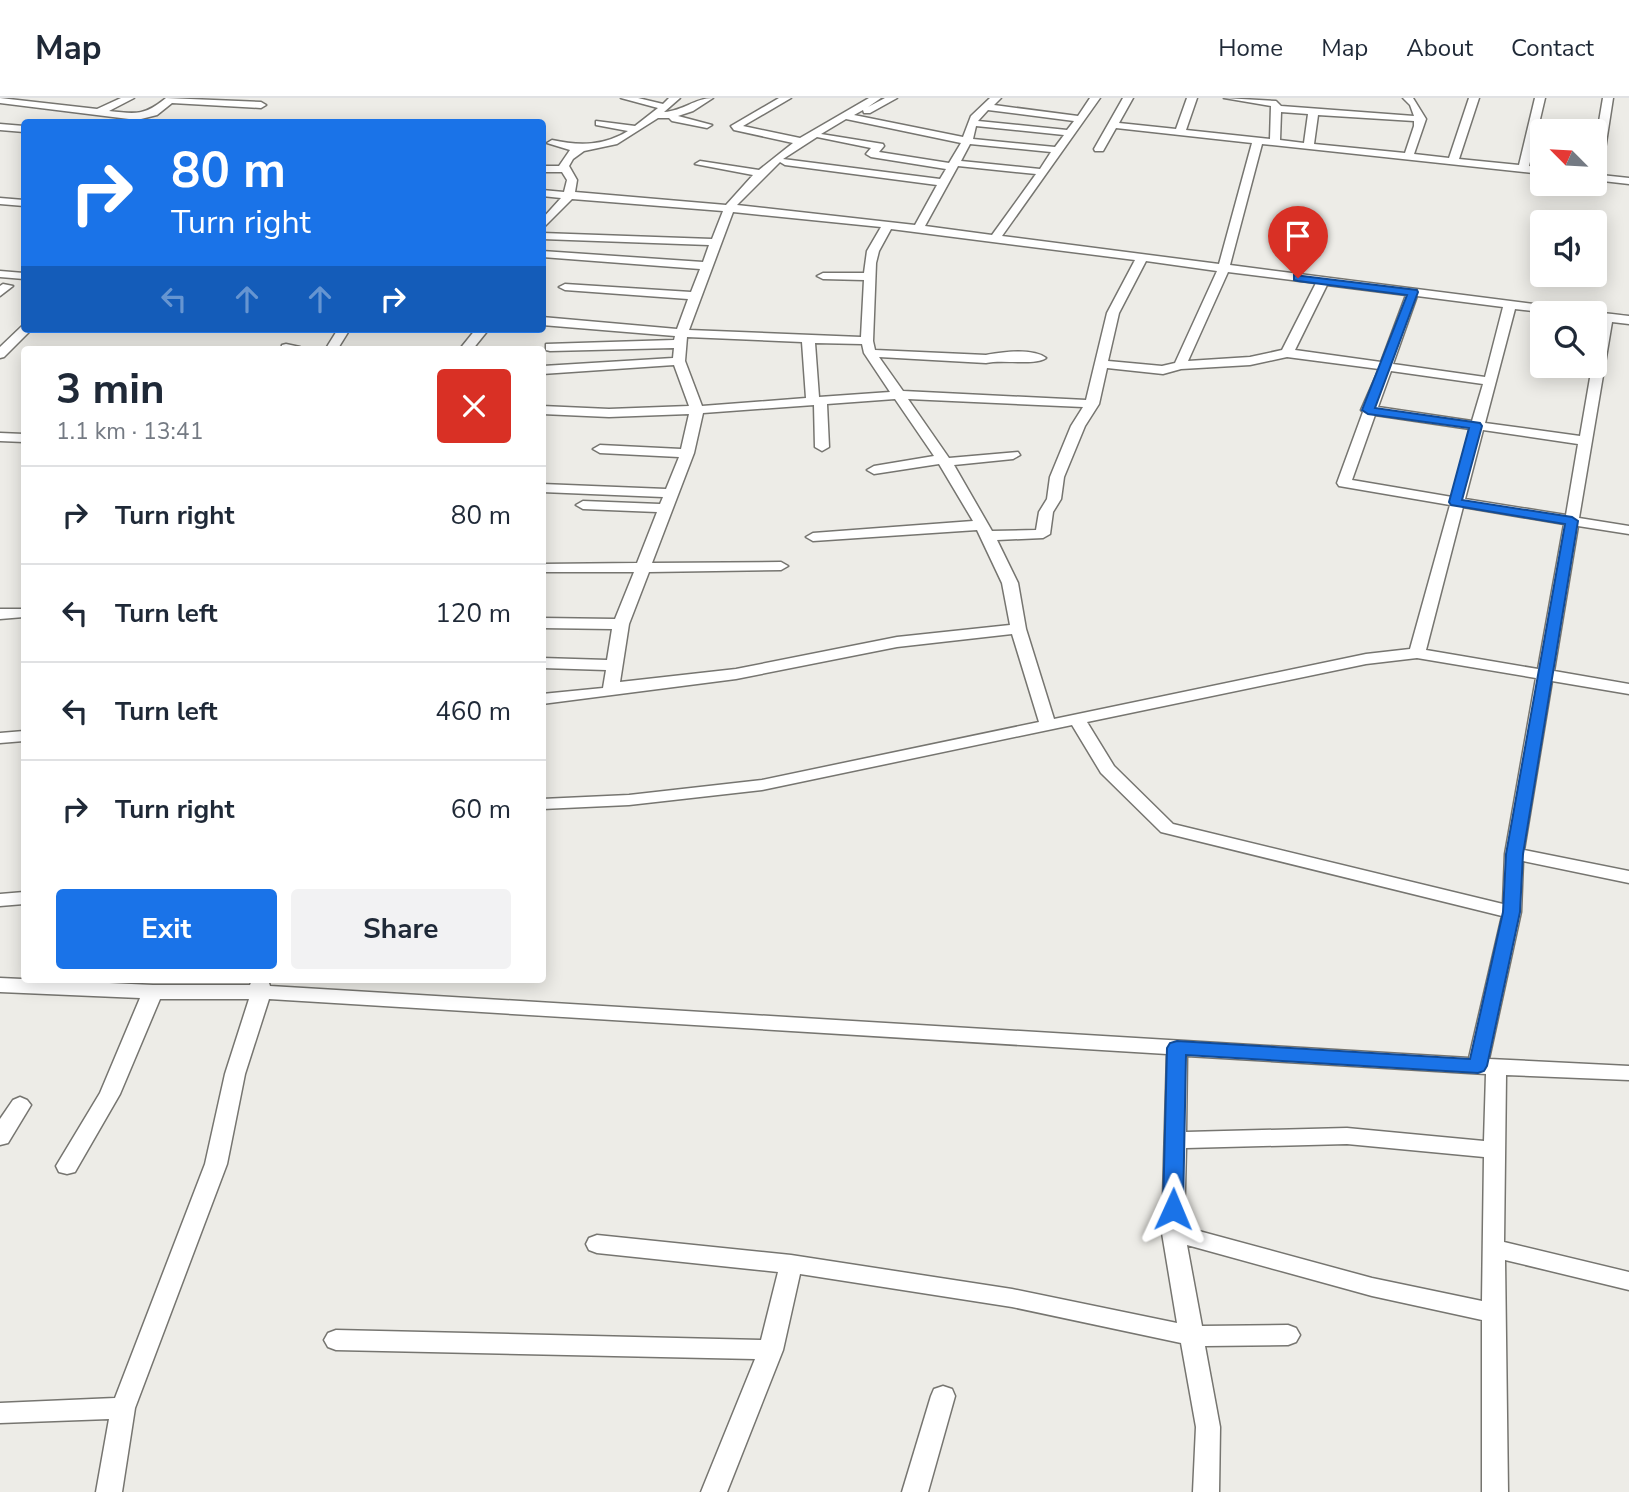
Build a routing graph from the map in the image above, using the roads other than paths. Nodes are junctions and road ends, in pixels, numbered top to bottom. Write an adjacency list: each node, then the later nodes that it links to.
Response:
1 (51, 98): 21 (street)
2 (129, 98): 26 (street)
3 (626, 98): 22 (street)
4 (675, 98): 22 (street)
5 (708, 98): 28 (street)
6 (786, 98): 49 (street)
7 (876, 98): 29 (street)
8 (892, 98): 29 (street)
9 (996, 98): 23 (street)
10 (1094, 98): 30 (street)
11 (1128, 98): 36 (street)
12 (1192, 98): 40 (street)
13 (1229, 98): 24 (street)
14 (1408, 98): 32 (street)
15 (1474, 98): 54 (street)
16 (1540, 98): 59 (street)
17 (1608, 98): 31 (street)
18 (171, 99): 20 (street); 26 (street)
19 (0, 100): 21 (street)
20 (261, 105)
21 (38, 106): 26 (street)
22 (665, 107): 27 (street)
23 (986, 107): 30 (street); 33 (street)
24 (1276, 109): 25 (street); 45 (street)
25 (1313, 112): 32 (street); 48 (street)
26 (96, 113)
27 (656, 115): 28 (street); 39 (street)
28 (673, 116): 35 (street)
29 (849, 117): 42 (street); 43 (street); 49 (street)
30 (1080, 118): 41 (street)
31 (1605, 119)
32 (1421, 120): 53 (street)
33 (972, 122): 41 (street); 43 (street)
34 (599, 123): 39 (street)
35 (707, 124)
36 (1112, 125): 40 (street); 51 (street)
37 (0, 127): 38 (street)
38 (21, 129)
39 (636, 129): 50 (street)
40 (1180, 132): 44 (street)
41 (1070, 133): 52 (street)
42 (822, 137): 49 (street); 56 (street)
43 (967, 141): 52 (street); 56 (street)
44 (1258, 141): 45 (street); 81 (street)
45 (1275, 142): 48 (street)
46 (552, 143): 50 (street)
47 (756, 144): 49 (street)
48 (1309, 146): 53 (street)
49 (795, 148): 62 (street); 65 (street); 71 (street)
50 (579, 149): 58 (street)
51 (1099, 149)
52 (1058, 150): 61 (street)
53 (1408, 158): 54 (street)
54 (1453, 162): 59 (street)
55 (700, 164): 62 (street)
56 (954, 165): 61 (street); 65 (street)
57 (546, 169): 58 (street)
58 (565, 169): 67 (street)
59 (1523, 169): 60 (street)
60 (1530, 170)
61 (1042, 172): 76 (street)
62 (761, 173): 70 (street)
63 (1607, 178): 64 (street)
64 (1629, 181)
65 (944, 183): 74 (street)
66 (546, 193): 67 (street)
67 (569, 195): 70 (street); 72 (street)
68 (0, 201): 69 (street)
69 (21, 203)
70 (729, 208): 71 (street); 77 (street)
71 (748, 209): 73 (street)
72 (546, 221)
73 (888, 225): 74 (street); 85 (street)
74 (918, 229): 76 (street)
75 (547, 236): 77 (street)
76 (995, 239): 79 (street)
77 (716, 242): 80 (street)
78 (546, 254): 80 (street)
79 (1142, 258): 81 (street); 105 (street)
80 (707, 266): 90 (street)
81 (1224, 268): 86 (street); 106 (street)
82 (0, 274): 83 (street)
83 (21, 276)
84 (822, 276): 85 (street)
85 (870, 277): 100 (street)
86 (1323, 281): 88 (street); 102 (street)
87 (565, 287): 90 (street)
88 (1413, 292): 91 (street); 107 (street)
89 (588, 300): 90 (street)
90 (693, 301): 97 (street)
91 (1510, 305): 92 (street); 110 (street)
92 (1530, 307)
93 (1607, 317): 94 (street)
94 (1629, 320)
95 (546, 322): 97 (street)
96 (22, 333): 101 (street)
97 (681, 339): 98 (street); 99 (street); 104 (street)
98 (808, 339): 100 (street); 112 (street)
99 (550, 347)
100 (869, 347): 103 (street); 111 (street)
101 (0, 354)
102 (1287, 354): 106 (street); 107 (street)
103 (1040, 358)
104 (679, 361): 108 (street); 115 (street)
105 (1103, 364): 106 (street); 113 (street)
106 (1180, 365)
107 (1386, 365): 110 (street); 116 (street)
108 (546, 370)
109 (1594, 378): 120 (street)
110 (1489, 381): 117 (street)
111 (896, 395): 112 (street); 113 (street); 125 (street)
112 (816, 401): 115 (street); 121 (street)
113 (1093, 404): 134 (street)
114 (546, 410): 115 (street)
115 (697, 410): 123 (street)
116 (1368, 410): 117 (street); 129 (street)
117 (1476, 426): 120 (street); 129 (street)
118 (0, 437): 119 (street)
119 (21, 438)
120 (1586, 441): 132 (street)
121 (822, 447)
122 (600, 449): 123 (street)
123 (687, 453): 128 (street)
124 (1013, 456): 125 (street)
125 (943, 461): 126 (street); 134 (street)
126 (874, 470)
127 (546, 488): 128 (street)
128 (671, 493): 131 (street)
129 (1455, 502): 132 (street); 144 (street)
130 (583, 505): 131 (street)
131 (666, 508): 138 (street)
132 (1572, 521): 133 (street); 147 (street)
133 (1629, 530)
134 (984, 531): 135 (street); 143 (street)
135 (813, 537)
136 (781, 566): 138 (street)
137 (546, 568): 138 (street)
138 (644, 569): 142 (street)
139 (21, 613): 140 (street)
140 (0, 614)
141 (546, 623): 142 (street)
142 (621, 624): 146 (street)
143 (1018, 629): 148 (street); 152 (street)
144 (1417, 653): 147 (street); 151 (street)
145 (546, 663): 146 (street)
146 (614, 665): 148 (street)
147 (1545, 674): 149 (street); 156 (street)
148 (611, 688): 150 (street)
149 (1629, 689)
150 (546, 699)
151 (1077, 720): 152 (street); 160 (street)
152 (1048, 726): 155 (street)
153 (21, 736): 154 (street)
154 (0, 738)
155 (546, 804)
156 (1514, 854): 157 (street); 160 (street)
157 (1629, 877)
158 (21, 898): 159 (street)
159 (0, 900)
160 (1512, 912): 165 (street)
161 (0, 985): 163 (street)
162 (260, 986): 163 (street); 164 (street); 183 (street)
163 (153, 992): 171 (street)
164 (1177, 1048): 165 (street); 169 (street)
165 (1487, 1067): 166 (street); 170 (street)
166 (1629, 1073)
167 (20, 1105): 168 (street)
168 (0, 1137)
169 (1175, 1140): 170 (street); 172 (street)
170 (1496, 1150): 174 (street)
171 (67, 1166)
172 (1173, 1233): 177 (street); 179 (street)
173 (597, 1244): 175 (street)
174 (1493, 1248): 176 (street); 177 (street)
175 (791, 1265): 179 (street); 181 (street)
176 (1629, 1281)
177 (1495, 1312): 189 (street)
178 (1287, 1335): 179 (street)
179 (1192, 1336): 188 (street)
180 (336, 1339): 181 (street)
181 (771, 1350): 186 (street)
182 (943, 1396): 187 (street)
183 (123, 1408): 184 (street); 185 (street)
184 (0, 1413)
185 (109, 1492)
186 (714, 1492)
187 (915, 1492)
188 (1206, 1492)
189 (1495, 1492)

